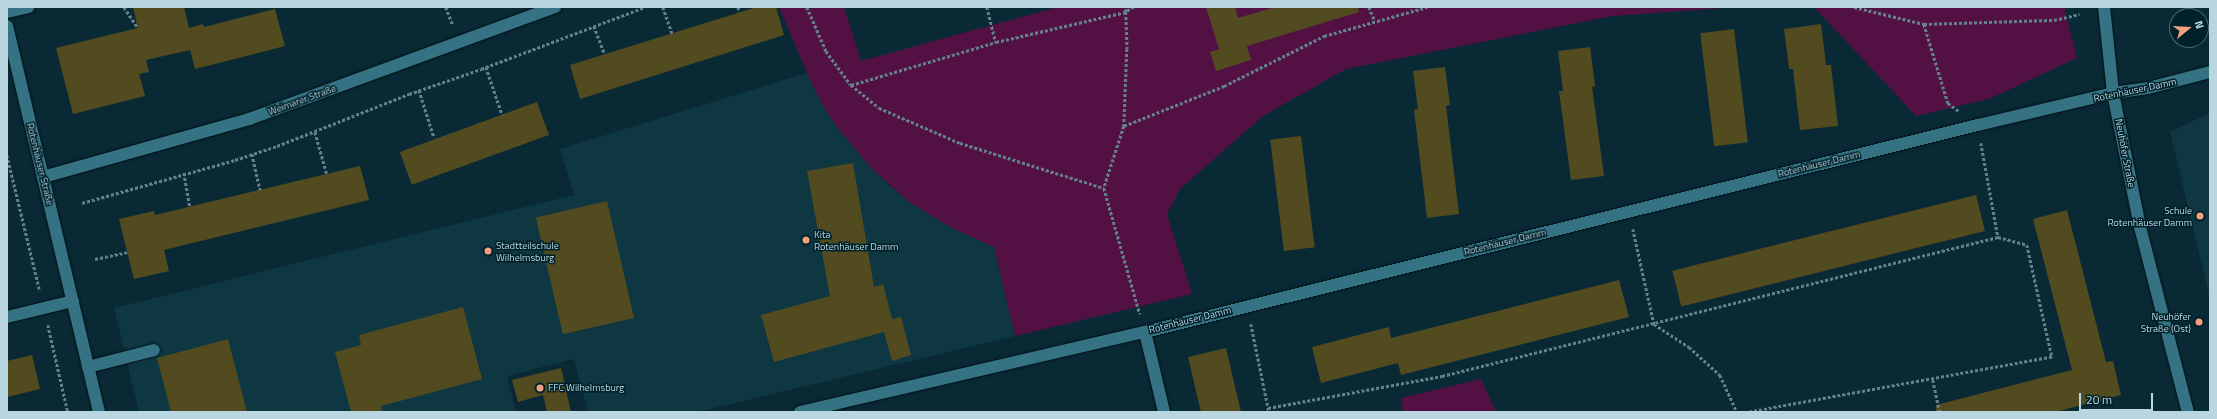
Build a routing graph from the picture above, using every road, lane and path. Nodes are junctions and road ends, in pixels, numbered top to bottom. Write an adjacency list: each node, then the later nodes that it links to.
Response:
1 (28, 7): 15 (street)
2 (124, 7): 23 (path)
3 (555, 7): 41 (street, Weimarer Straße)
4 (645, 7): 22 (path)
5 (663, 7): 24 (path)
6 (738, 7): 16 (path)
7 (806, 7): 29 (path)
8 (987, 7): 25 (path)
9 (1124, 7): 17 (path)
10 (1134, 7): 17 (path)
11 (1369, 7): 19 (path)
12 (1427, 7): 19 (path)
13 (1854, 7): 20 (path)
14 (2104, 8): 31 (street, Neuhöfer Straße)
15 (7, 12)
16 (740, 12)
17 (1126, 12): 25 (path); 34 (path)
18 (2079, 14): 20 (path)
19 (1375, 21): 34 (path)
20 (1924, 24): 33 (path)
21 (7, 26): 41 (street, Rotenhäuser Straße)
22 (594, 26): 26 (path); 27 (path)
23 (138, 28)
24 (672, 33)
25 (996, 42): 29 (path)
26 (605, 54)
27 (486, 67): 30 (path); 32 (path)
28 (2210, 72): 31 (street, Rotenhäuser Damm)
29 (851, 85): 42 (path)
30 (419, 90): 35 (path); 36 (path)
31 (2113, 93): 33 (street, Rotenhäuser Damm); 67 (street, Neuhöfer Straße)
32 (502, 114)
33 (1978, 125): 46 (street, Rotenhäuser Damm); 47 (path)
34 (1124, 126): 42 (path)
35 (315, 132): 37 (path); 40 (path)
36 (434, 137)
37 (252, 154): 39 (path); 43 (path)
38 (7, 155): 51 (path)
39 (184, 173): 44 (path); 45 (path)
40 (327, 174)
41 (43, 177): 50 (street, Rotenhäuser Straße)
42 (1104, 188): 54 (path)
43 (260, 190)
44 (82, 203)
45 (190, 207)
46 (1629, 212): 53 (path); 54 (street, Rotenhäuser Damm)
47 (1998, 237): 53 (path); 58 (path)
48 (127, 252): 49 (path)
49 (95, 259)
50 (73, 301): 51 (street); 57 (street, Rotenhäuser Straße)
51 (44, 308): 52 (street); 60 (path)
52 (7, 317)
53 (1654, 324): 59 (path); 64 (path)
54 (1145, 332): 62 (street, Rotenhäuser Damm); 63 (street)
55 (1255, 343): 59 (path)
56 (154, 350): 57 (street)
57 (88, 367): 61 (street, Rotenhäuser Straße)
58 (1933, 380): 65 (path); 66 (path)
59 (1269, 410)
60 (68, 412)
61 (99, 412)
62 (800, 412)
63 (1164, 412)
64 (1737, 412)
65 (1750, 412)
66 (1940, 412)
67 (2188, 412)

